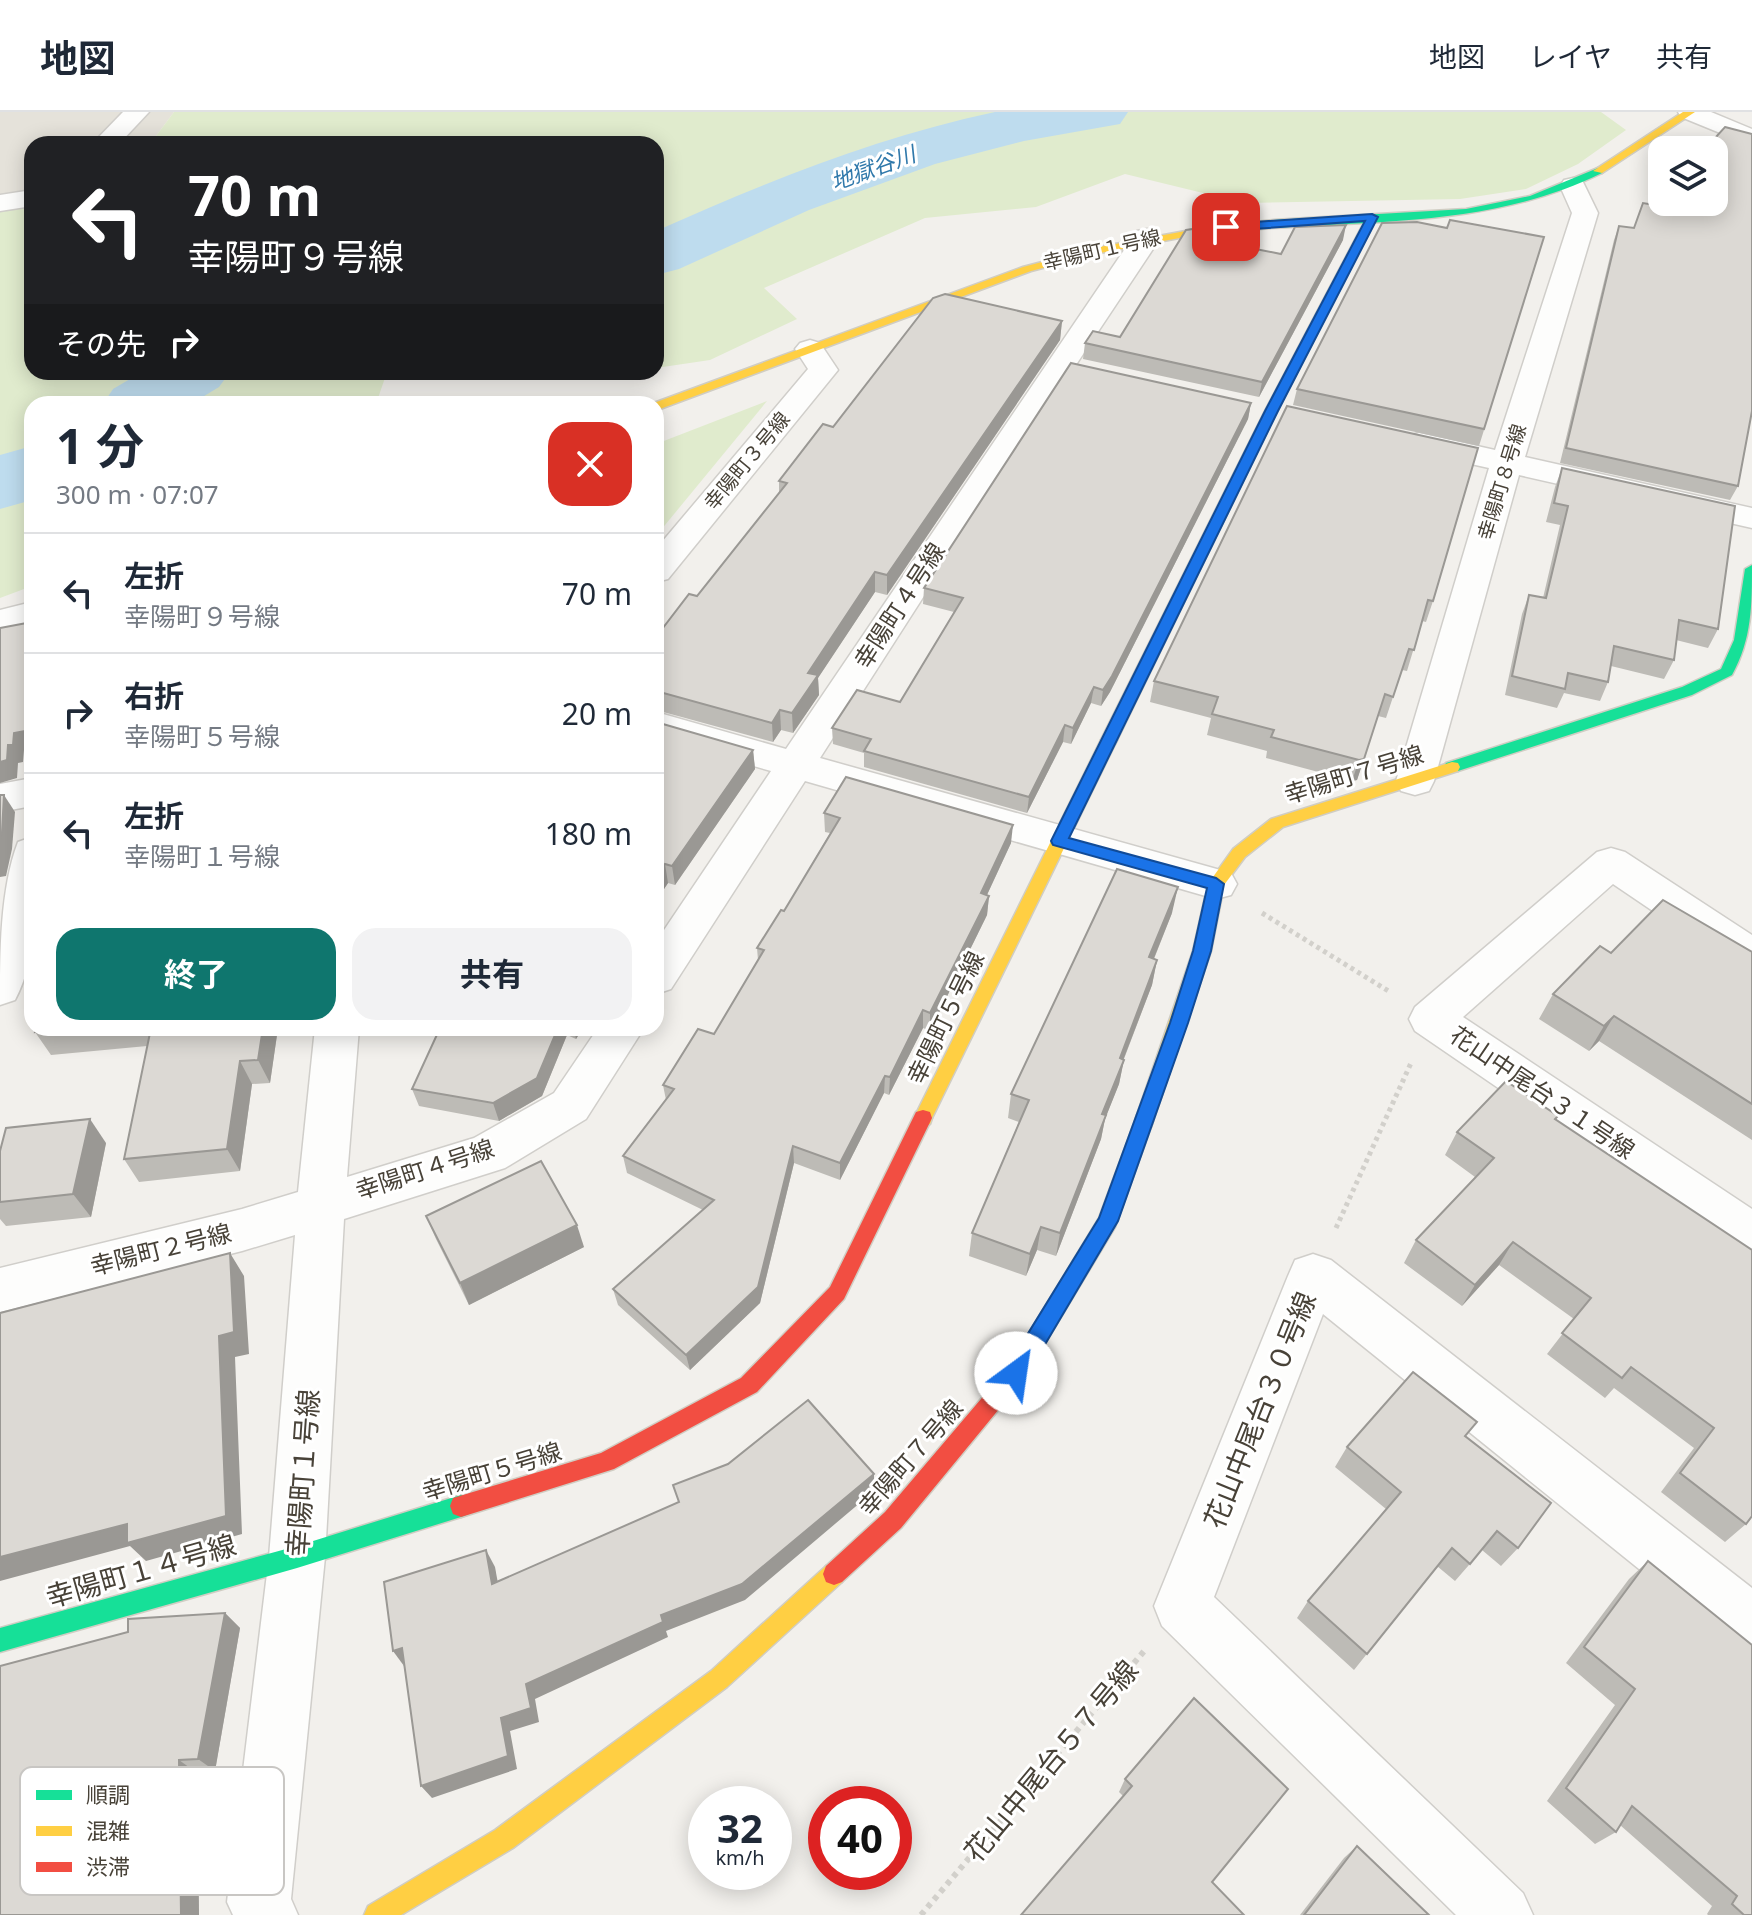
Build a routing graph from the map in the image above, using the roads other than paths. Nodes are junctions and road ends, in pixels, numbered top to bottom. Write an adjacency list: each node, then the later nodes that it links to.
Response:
1 (137, 112): 3 (street)
2 (1690, 112): 4 (street); 5 (street, 幸陽町１号線)
3 (113, 136)
4 (1752, 138)
5 (1573, 186): 8 (street, 幸陽町１号線); 13 (street, 幸陽町８号線)
6 (24, 199): 7 (street)
7 (0, 203)
8 (1372, 217): 9 (street, 幸陽町１号線); 24 (street, 幸陽町５号線)
9 (1147, 237): 10 (street, 幸陽町１号線); 20 (street, 幸陽町４号線)
10 (810, 349): 11 (street, 幸陽町１号線); 15 (street, 幸陽町３号線)
11 (664, 403)
12 (1389, 436): 13 (street)
13 (1507, 462): 14 (street); 21 (street, 幸陽町８号線)
14 (1752, 518)
15 (664, 561)
16 (1752, 569): 21 (street, 幸陽町７号線)
17 (24, 615): 18 (street)
18 (0, 621)
19 (664, 727): 20 (street)
20 (797, 766): 24 (street); 28 (street, 幸陽町４号線)
21 (1415, 781): 25 (street, 幸陽町７号線)
22 (24, 794): 23 (street)
23 (0, 798)
24 (1059, 841): 25 (street); 35 (street, 幸陽町５号線)
25 (1216, 884): 41 (street, 幸陽町７号線)
26 (24, 886): 29 (street)
27 (1752, 956): 33 (street, 花山中尾台３１号線)
28 (664, 965)
29 (0, 988)
30 (336, 1036): 32 (street, 幸陽町１号線)
31 (617, 1036): 32 (street, 幸陽町４号線)
32 (321, 1204): 34 (street, 幸陽町２号線); 35 (street, 幸陽町１号線)
33 (1752, 1235)
34 (0, 1290)
35 (297, 1557): 37 (street, 幸陽町１４号線); 38 (street, 幸陽町１号線)
36 (1752, 1624): 42 (street, 花山中尾台３０号線)
37 (0, 1640)
38 (274, 1767)
39 (260, 1895): 40 (street, 幸陽町１号線)
40 (266, 1915)
41 (377, 1915)
42 (1501, 1915)

